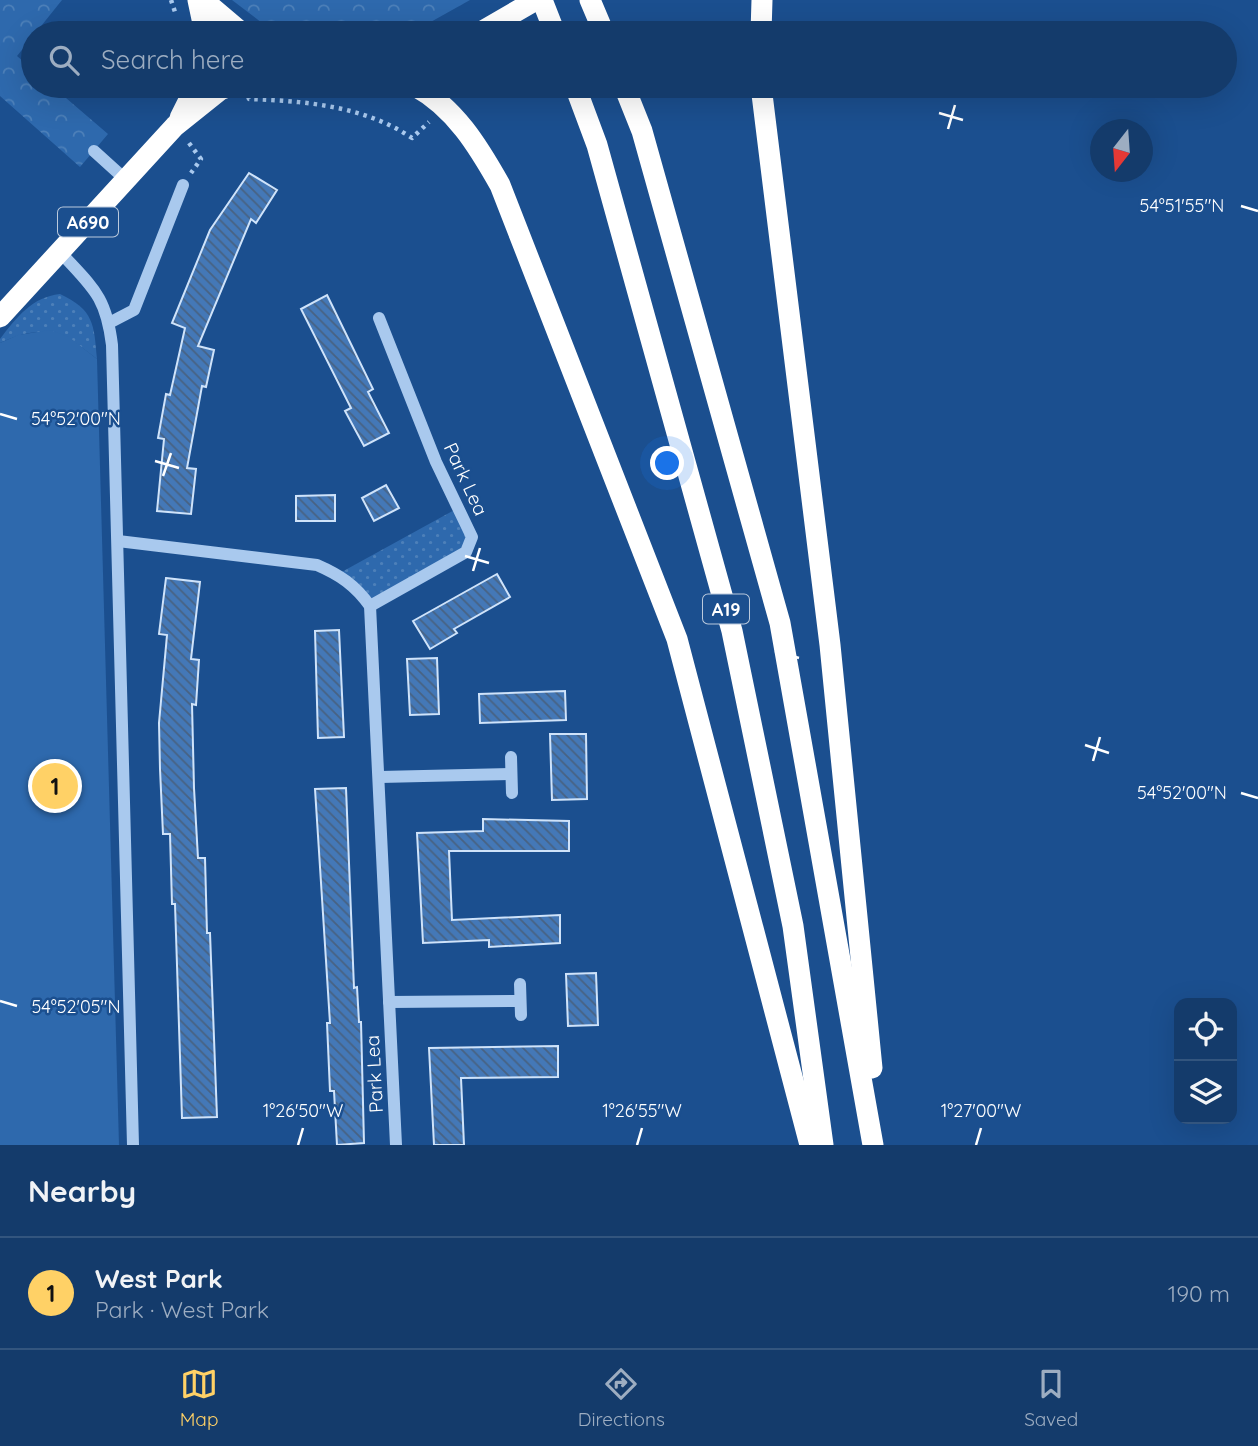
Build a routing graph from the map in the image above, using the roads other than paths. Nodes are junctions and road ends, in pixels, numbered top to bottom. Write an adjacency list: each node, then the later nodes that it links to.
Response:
1 (200, 0): 6 (highway); 7 (highway)
2 (536, 0): 8 (highway)
3 (542, 0): 9 (highway)
4 (590, 0): 10 (highway)
5 (762, 0): 11 (highway)
6 (203, 21)
7 (227, 21)
8 (500, 21)
9 (550, 21)
10 (599, 21)
11 (761, 21)
12 (190, 98): 18 (highway, A690)
13 (210, 98): 18 (highway, A690)
14 (431, 98): 39 (highway)
15 (579, 98): 40 (highway, A19)
16 (629, 98): 41 (highway, A19)
17 (762, 98): 42 (highway)
18 (176, 126): 20 (highway, A690)
19 (94, 151): 20 (street)
20 (126, 180): 22 (highway, A690)
21 (183, 185): 25 (street)
22 (61, 253): 23 (highway, A690); 25 (street)
23 (0, 317)
24 (379, 318): 27 (street, Park Lea)
25 (109, 323): 26 (street)
26 (118, 541): 27 (street); 36 (street)
27 (370, 606): 30 (street, Park Lea)
28 (511, 757): 29 (street)
29 (511, 774): 30 (street); 31 (street)
30 (380, 777): 34 (street, Park Lea)
31 (512, 793)
32 (520, 984): 33 (street)
33 (520, 1001): 34 (street); 35 (street)
34 (389, 1002): 38 (street, Park Lea)
35 (521, 1015)
36 (133, 1144): 37 (street)
37 (147, 1145)
38 (396, 1145)
39 (810, 1145)
40 (823, 1145)
41 (873, 1145)
42 (880, 1145)

